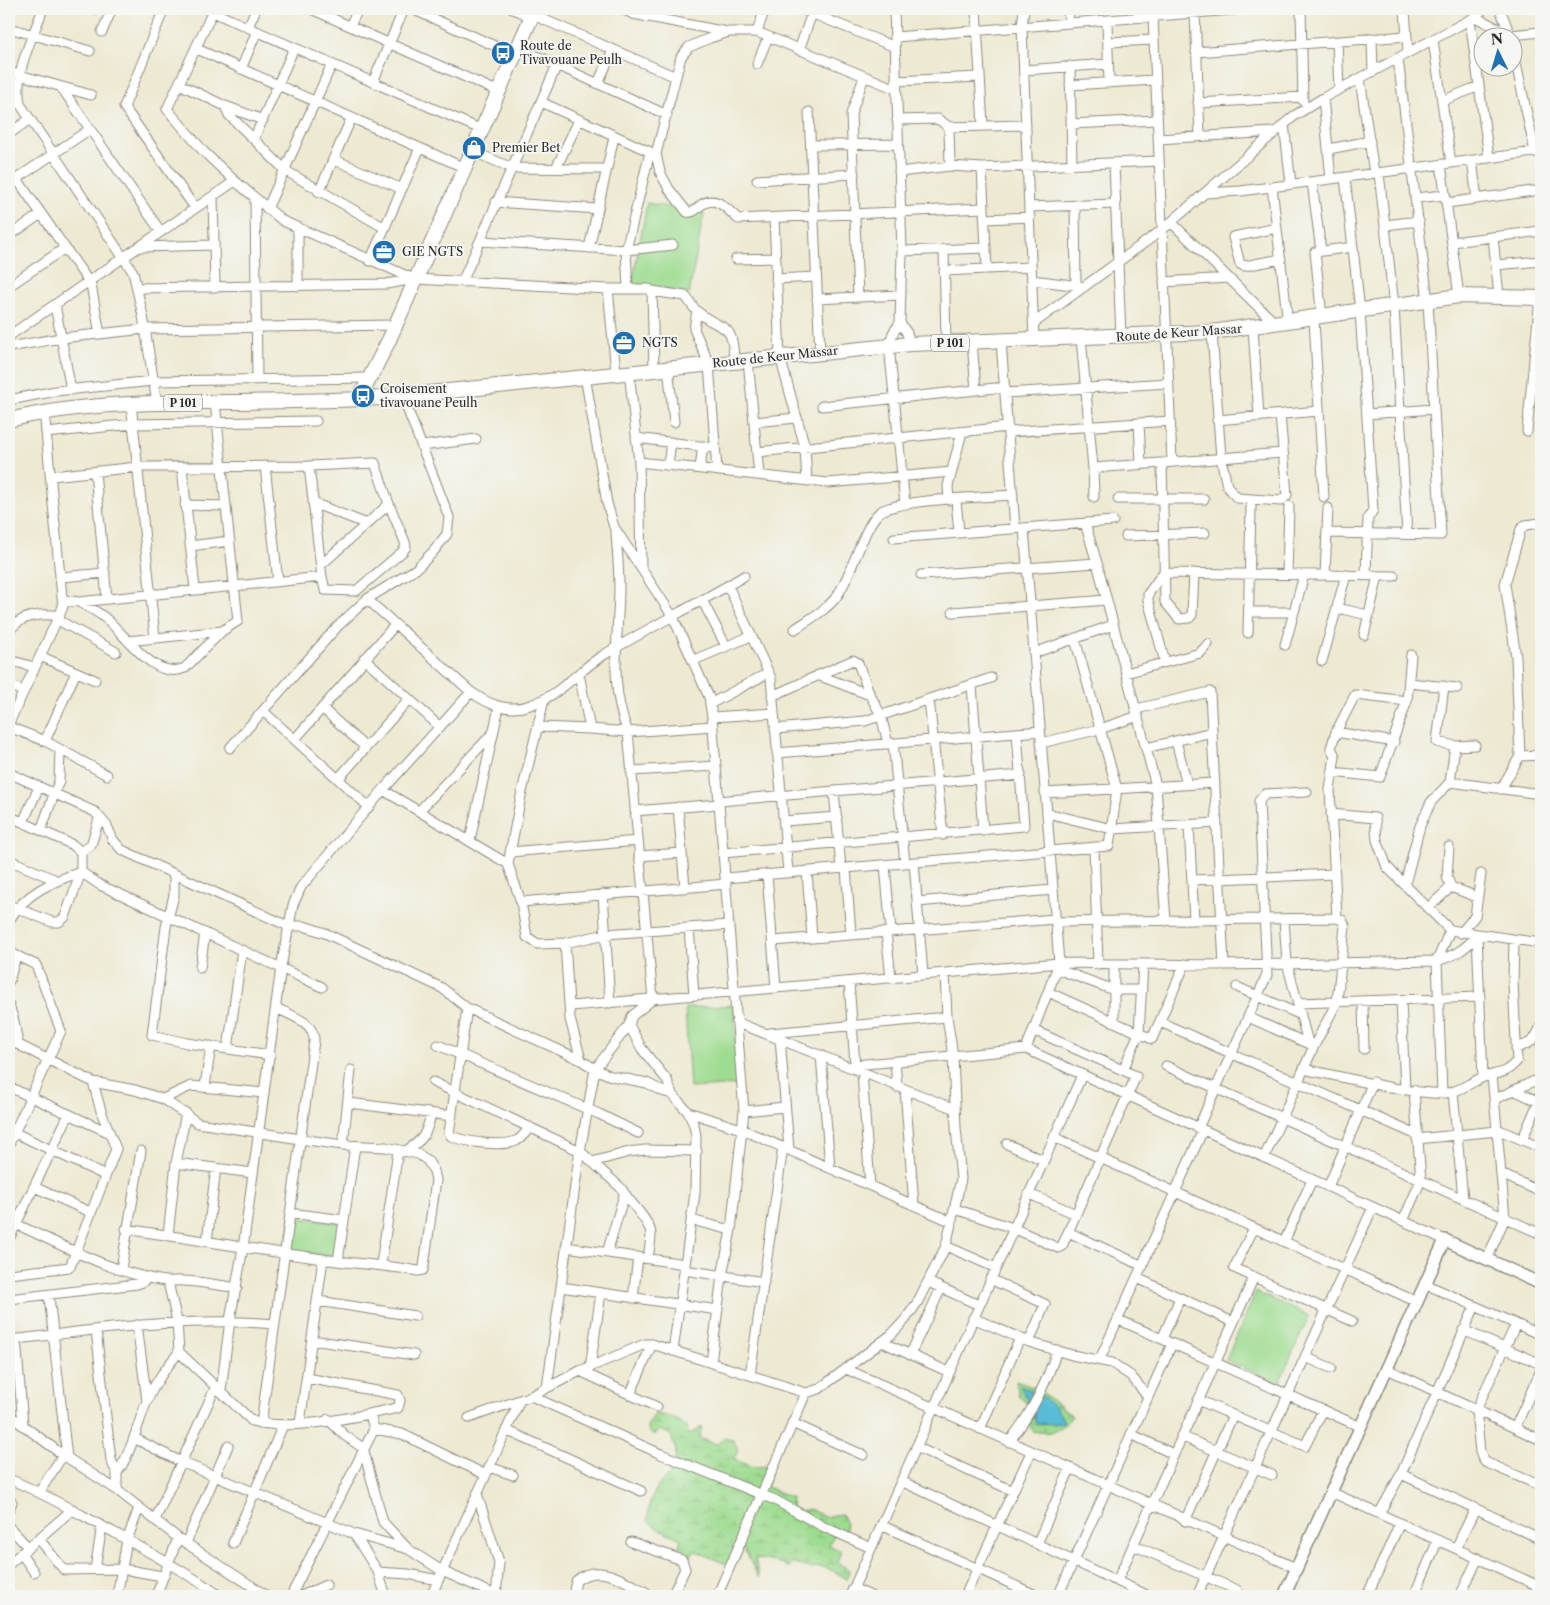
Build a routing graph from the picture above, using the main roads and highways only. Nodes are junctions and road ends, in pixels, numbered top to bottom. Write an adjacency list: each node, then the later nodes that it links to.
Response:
1 (532, 13): 3 (main road)
2 (1540, 298): 3 (main road, Route de Keur Massar / P 101)
3 (359, 399): 4 (main road, Route de Keur Massar / P 101)
4 (9, 420)

